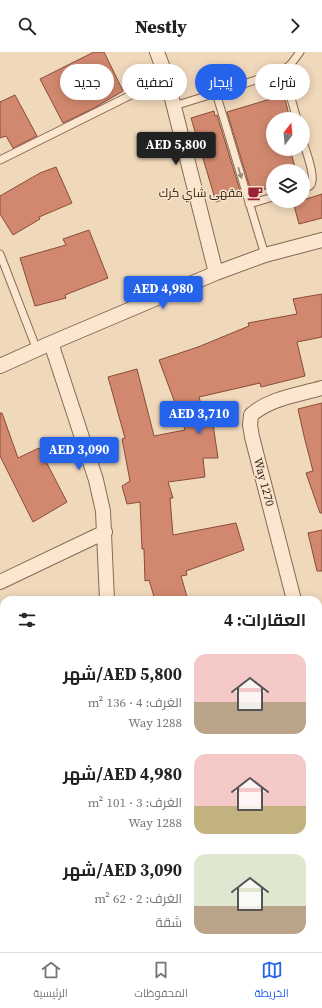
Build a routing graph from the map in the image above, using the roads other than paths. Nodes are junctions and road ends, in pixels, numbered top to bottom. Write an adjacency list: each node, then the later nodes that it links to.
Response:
1 (157, 52): 3 (street)
2 (300, 52): 4 (lane)
3 (161, 64)
4 (291, 64)
5 (122, 99): 12 (lane)
6 (172, 100): 10 (street)
7 (195, 100): 10 (lane)
8 (218, 100): 16 (lane, one-way to 16)
9 (291, 100): 11 (lane)
10 (174, 106): 20 (street)
11 (295, 112)
12 (0, 160)
13 (310, 168): 14 (lane)
14 (310, 186)
15 (266, 200): 16 (lane)
16 (249, 204): 19 (lane)
17 (322, 240): 19 (street)
18 (0, 254): 22 (lane)
19 (265, 255): 20 (street)
20 (216, 273): 21 (street)
21 (51, 343): 22 (street); 25 (street)
22 (37, 350): 23 (street)
23 (0, 366)
24 (322, 388): 28 (street, Way 1270)
25 (105, 532): 26 (street); 27 (street)
26 (0, 582)
27 (106, 596)
28 (293, 596)

